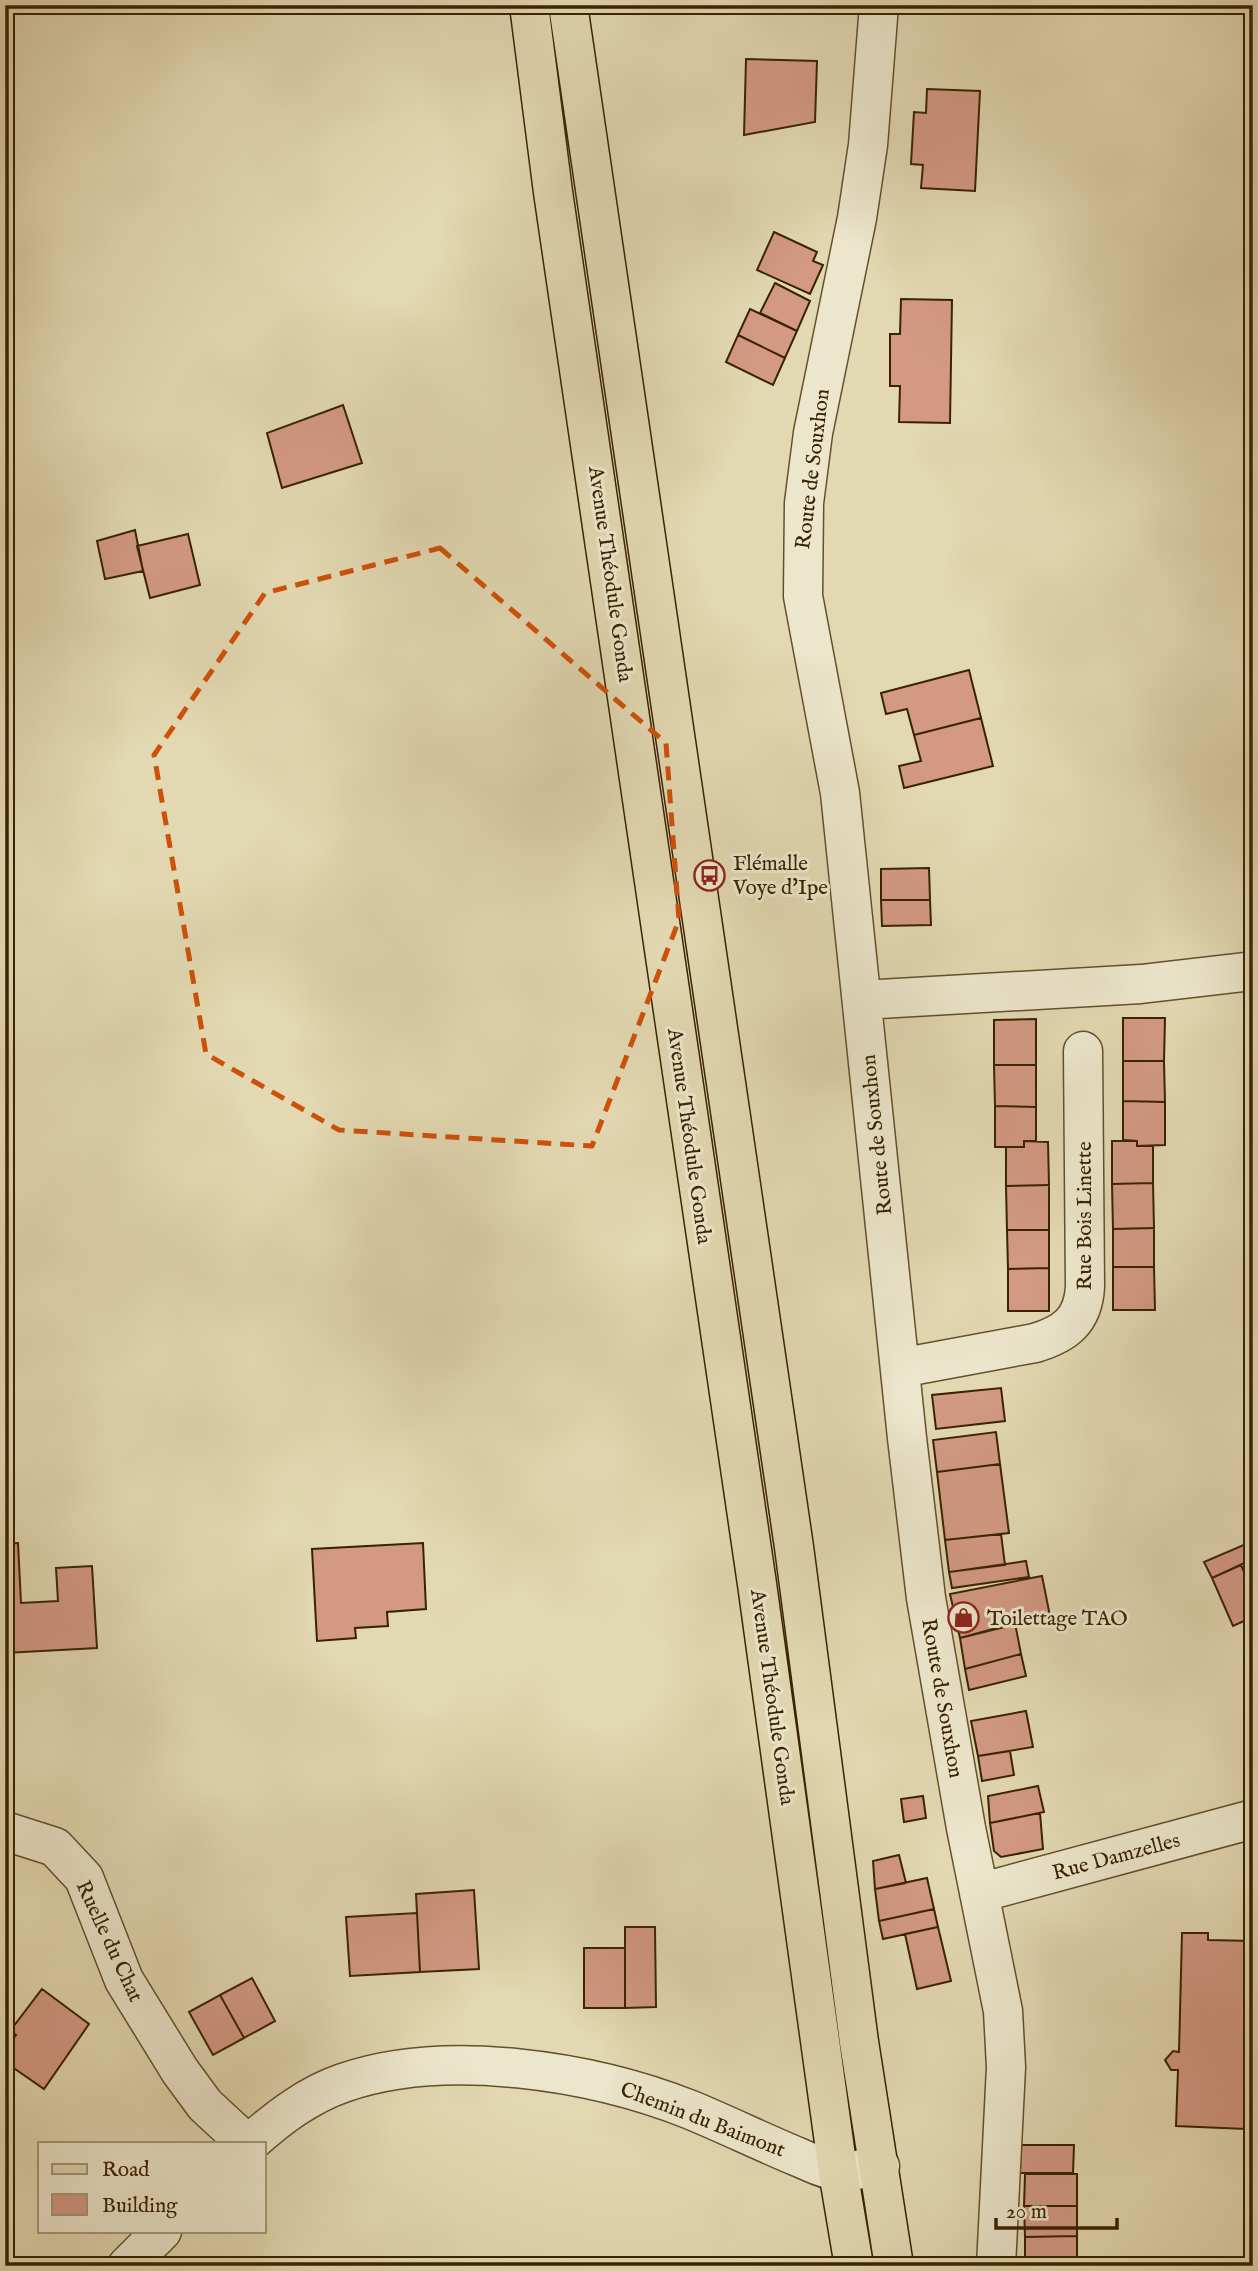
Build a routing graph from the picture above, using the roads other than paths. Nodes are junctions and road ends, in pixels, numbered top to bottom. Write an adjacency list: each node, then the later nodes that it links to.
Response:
1 (529, 5): 14 (main road, Avenue Théodule Gonda)
2 (568, 5): 13 (main road, Avenue Théodule Gonda)
3 (879, 5): 5 (street, Route de Souxhon)
4 (1253, 971): 5 (street)
5 (862, 1000): 7 (street, Route de Souxhon)
6 (1083, 1051): 7 (street, Rue Bois Linette)
7 (900, 1368): 10 (street, Route de Souxhon)
8 (1253, 1819): 10 (street, Rue Damzelles)
9 (5, 1831): 11 (street, Ruelle du Chat)
10 (979, 1893): 19 (street, Route de Souxhon)
11 (247, 2142)
12 (249, 2142): 14 (street, Chemin du Baimont)
13 (880, 2166): 14 (street, Chemin du Baimont); 18 (main road, Avenue Théodule Gonda)
14 (838, 2171): 17 (main road, Avenue Théodule Gonda)
15 (161, 2232): 16 (street)
16 (127, 2266)
17 (854, 2266)
18 (894, 2266)
19 (996, 2266)

